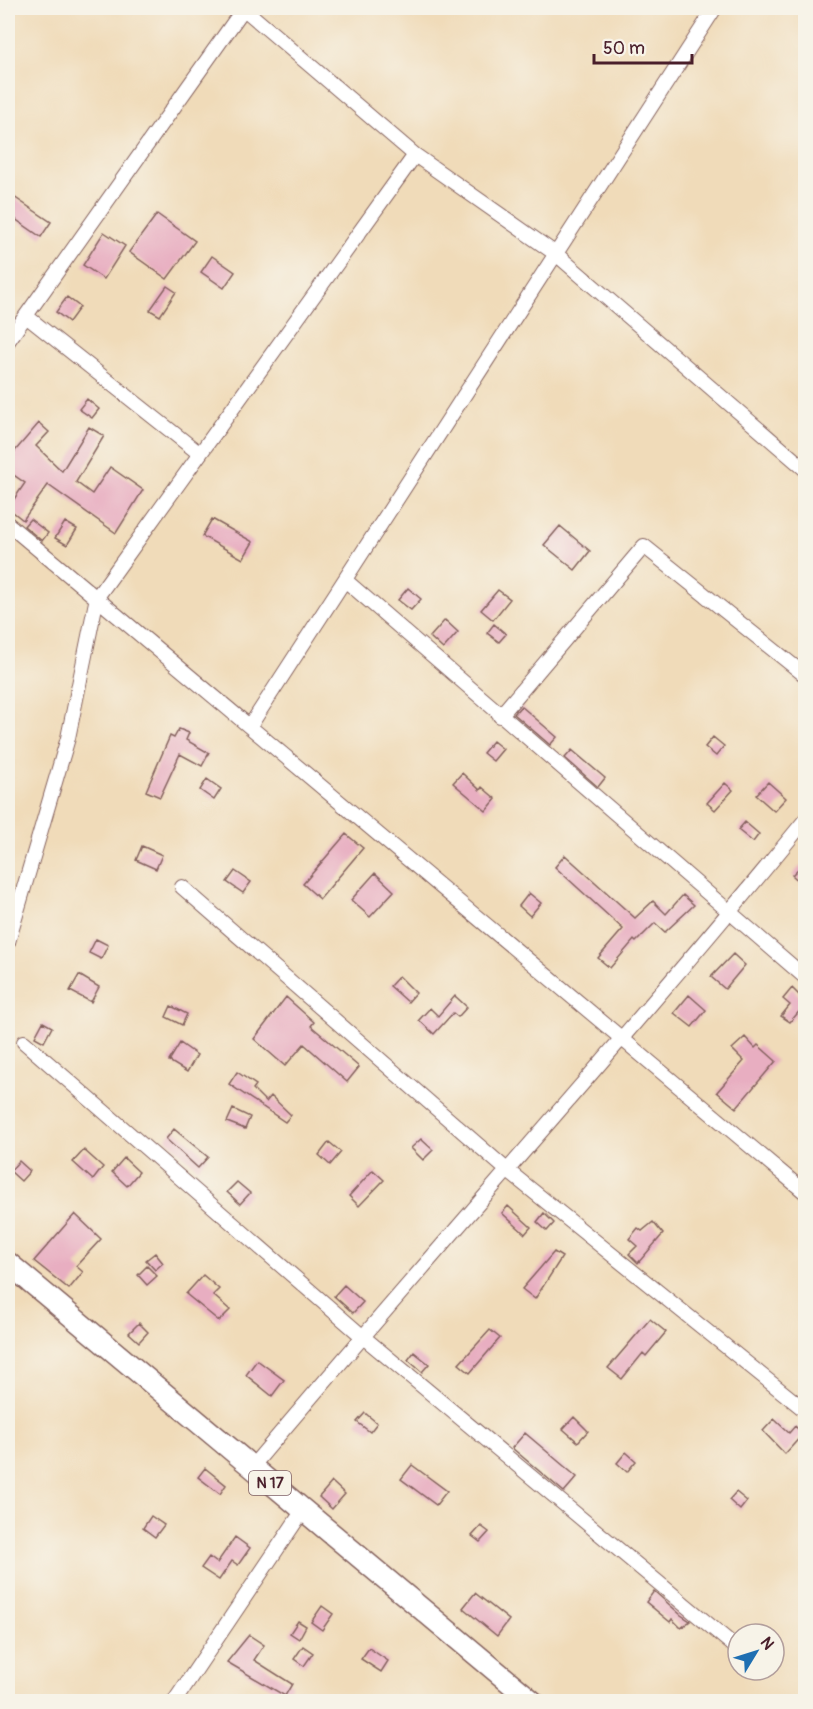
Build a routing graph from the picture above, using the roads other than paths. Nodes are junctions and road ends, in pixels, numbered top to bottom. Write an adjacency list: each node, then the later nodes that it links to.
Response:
1 (244, 8): 3 (street); 5 (street)
2 (715, 8): 4 (street)
3 (415, 154): 4 (street); 7 (street)
4 (556, 254): 8 (street); 10 (street)
5 (26, 316): 6 (street); 7 (street)
6 (8, 341)
7 (200, 454): 11 (street)
8 (806, 470)
9 (8, 524): 11 (street)
10 (345, 580): 13 (street); 14 (street)
11 (97, 597): 14 (street); 18 (street)
12 (806, 676): 13 (street)
13 (500, 716): 17 (street)
14 (250, 726): 20 (street)
15 (806, 819): 17 (street)
16 (183, 887): 22 (street)
17 (729, 912): 19 (street); 20 (street)
18 (8, 942)
19 (806, 978)
20 (622, 1039): 22 (street); 23 (street)
21 (24, 1042): 25 (street)
22 (508, 1171): 25 (street); 26 (street)
23 (806, 1193)
24 (8, 1263): 27 (main road, N 17)
25 (362, 1336): 27 (street); 29 (street)
26 (806, 1411)
27 (251, 1468): 28 (main road, N 17)
28 (304, 1509): 30 (street); 31 (main road, N 17)
29 (726, 1639)
30 (174, 1701)
31 (533, 1701)

